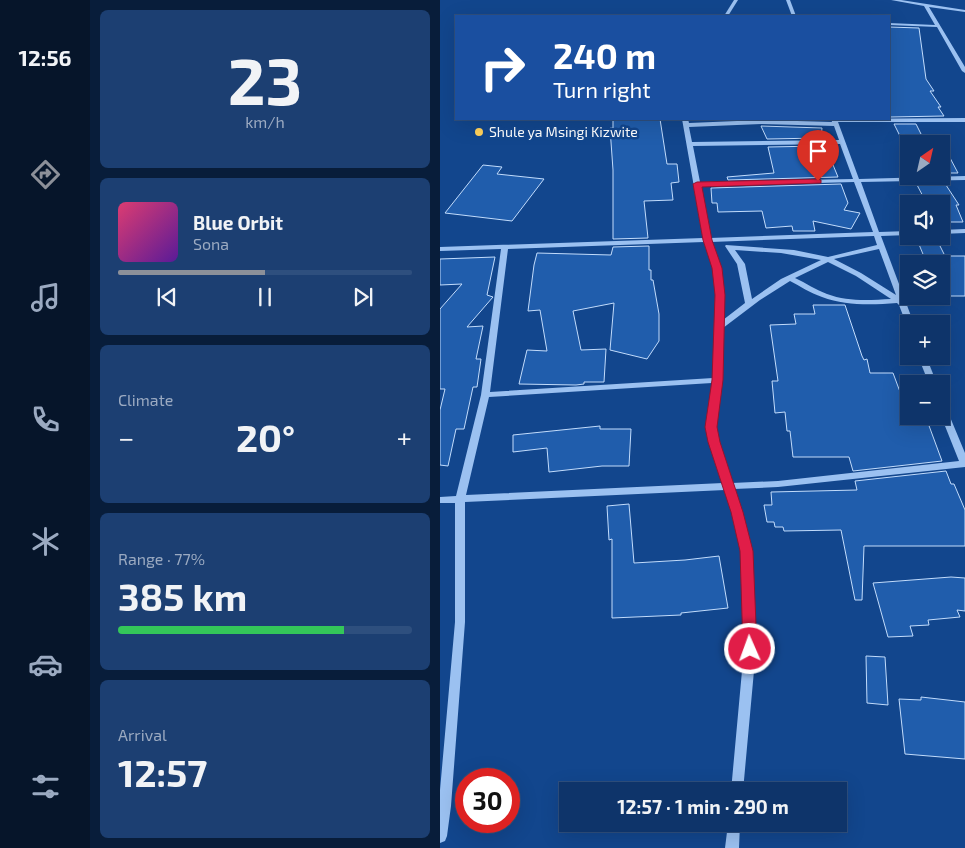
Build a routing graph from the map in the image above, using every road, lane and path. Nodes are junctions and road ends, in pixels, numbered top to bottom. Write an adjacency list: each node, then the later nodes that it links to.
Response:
1 (736, 0): 8 (street)
2 (788, 0): 9 (street)
3 (894, 0): 5 (street)
4 (939, 0): 6 (street)
5 (926, 5): 6 (street); 11 (street)
6 (938, 6): 7 (street)
7 (965, 11)
8 (727, 15)
9 (794, 15)
10 (890, 24): 11 (street)
11 (938, 26): 12 (street)
12 (965, 71)
13 (965, 120): 14 (street)
14 (835, 121): 15 (street); 16 (street)
15 (686, 122): 17 (street)
16 (842, 142): 17 (street); 19 (street)
17 (690, 144): 20 (street)
18 (965, 178): 19 (street)
19 (857, 181): 20 (street); 24 (street)
20 (697, 184): 25 (street)
21 (965, 231): 22 (street)
22 (950, 232)
23 (900, 233): 24 (street)
24 (878, 234): 26 (street); 27 (street)
25 (707, 240): 26 (street); 28 (street); 35 (street)
26 (723, 240): 29 (street)
27 (882, 246): 31 (street); 33 (street)
28 (505, 248): 30 (street); 37 (street)
29 (730, 248): 31 (street); 34 (street)
30 (440, 249)
31 (828, 259): 32 (street); 33 (street)
32 (790, 278): 33 (street); 34 (street)
33 (900, 303)
34 (749, 304): 35 (street)
35 (719, 326): 36 (street)
36 (717, 380): 37 (street); 39 (street)
37 (485, 394): 41 (street)
38 (949, 425): 39 (street)
39 (727, 486): 41 (street); 42 (street)
40 (440, 500): 41 (street)
41 (460, 500): 44 (street)
42 (738, 782)
43 (733, 832): 45 (street)
44 (440, 836)
45 (732, 848)

